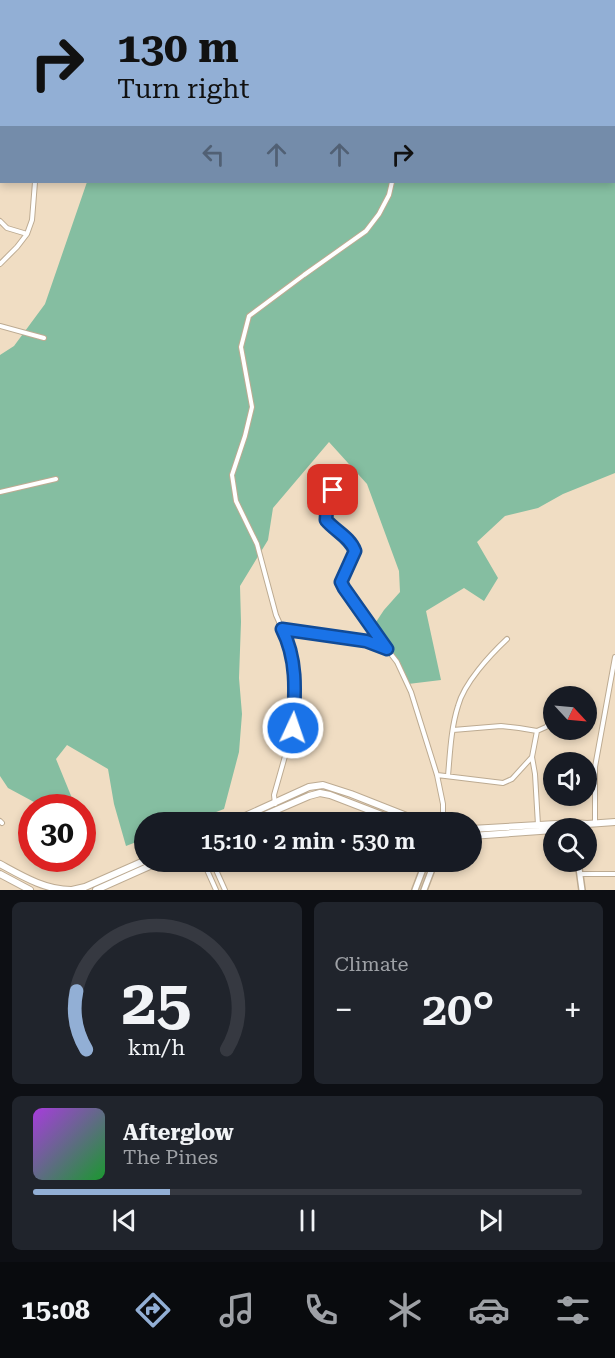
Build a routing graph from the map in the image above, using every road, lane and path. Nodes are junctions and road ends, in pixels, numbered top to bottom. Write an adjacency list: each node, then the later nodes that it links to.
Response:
1 (35, 183): 4 (street)
2 (392, 183): 11 (street)
3 (0, 221): 4 (street)
4 (27, 234): 5 (street)
5 (0, 264)
6 (0, 326): 7 (street)
7 (44, 338)
8 (56, 479): 10 (street)
9 (333, 490): 13 (street)
10 (0, 492)
11 (282, 629): 13 (street); 23 (street)
12 (507, 639): 16 (street)
13 (387, 649): 19 (street)
14 (615, 657): 28 (street)
15 (543, 728): 17 (street)
16 (453, 730): 17 (street); 20 (street)
17 (537, 731): 18 (street)
18 (532, 757): 20 (street); 31 (street)
19 (436, 775): 20 (street); 27 (street)
20 (448, 776)
21 (316, 785): 22 (main road); 23 (main road); 24 (main road)
22 (320, 793): 23 (main road); 24 (main road)
23 (276, 806): 25 (main road)
24 (372, 807): 26 (main road)
25 (264, 812)
26 (385, 812)
27 (443, 812)
28 (595, 818)
29 (615, 822): 30 (main road)
30 (597, 823)
31 (538, 825): 32 (main road); 33 (main road)
32 (543, 825)
33 (482, 828)
34 (543, 831): 35 (main road)
35 (482, 835)
36 (0, 864): 43 (main road)
37 (134, 866): 48 (main road)
38 (134, 870): 48 (main road)
39 (208, 872): 53 (street)
40 (217, 872): 54 (street)
41 (422, 872): 55 (street)
42 (431, 872): 56 (street)
43 (17, 873): 47 (main road); 50 (main road)
44 (0, 874): 47 (main road)
45 (580, 874): 46 (street); 57 (street)
46 (615, 874)
47 (13, 881): 49 (main road)
48 (107, 881): 51 (main road); 52 (main road)
49 (30, 890)
50 (59, 890): 51 (main road)
51 (71, 890)
52 (96, 890)
53 (216, 890)
54 (225, 890)
55 (415, 890)
56 (424, 890)
57 (582, 890)

